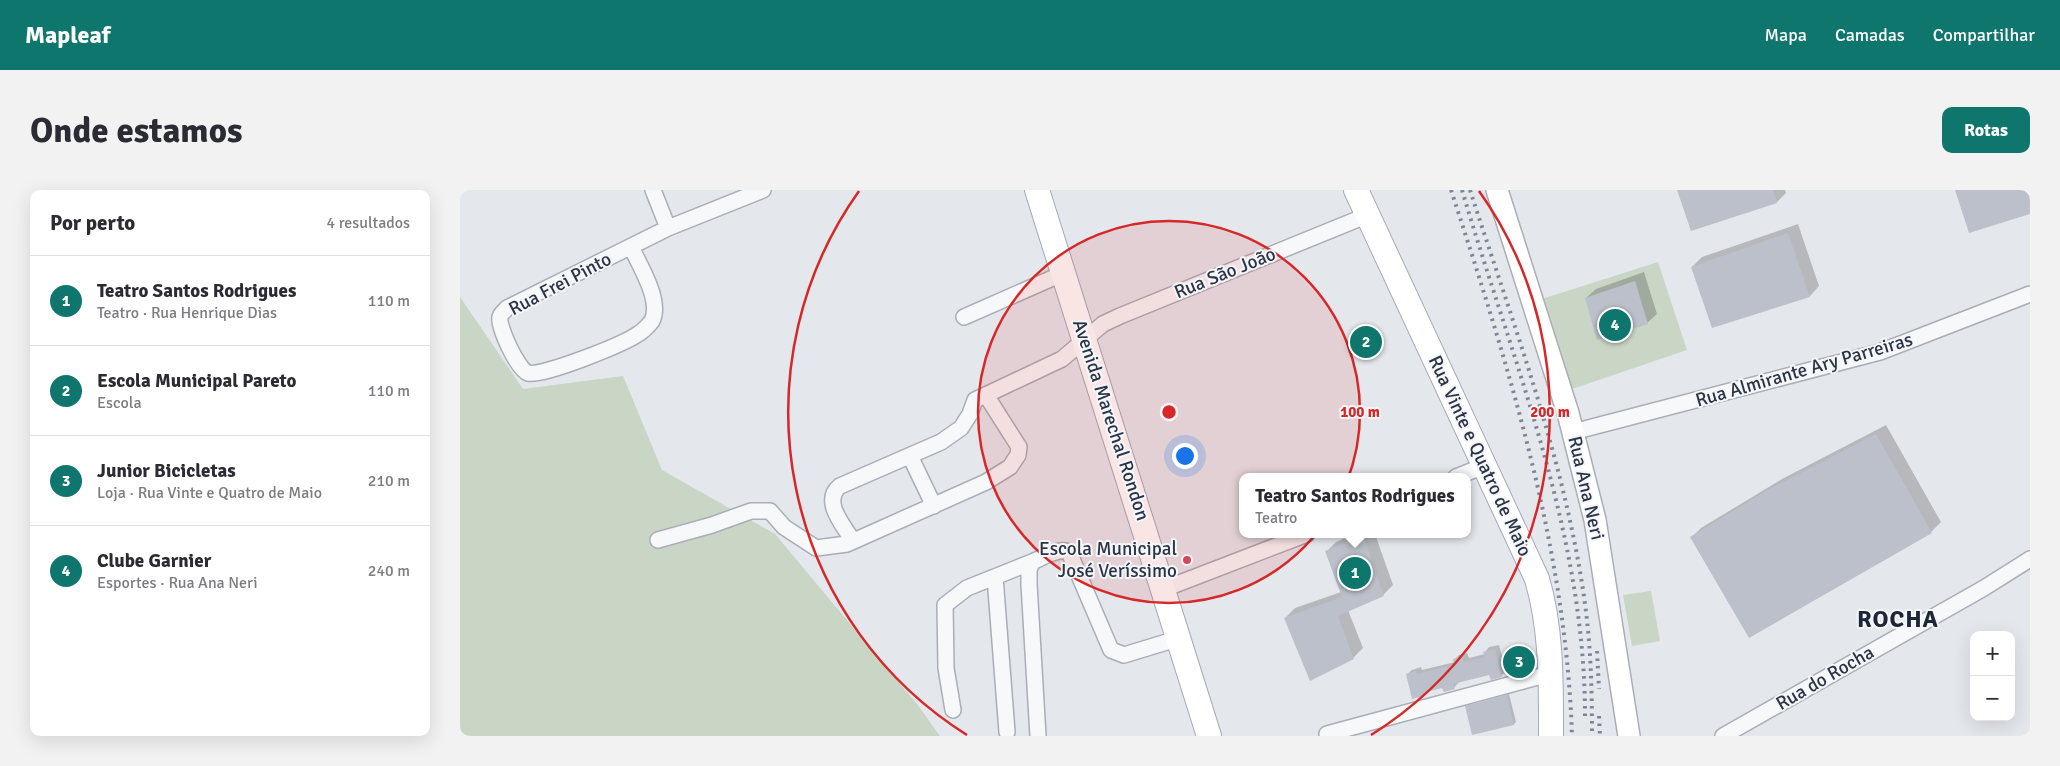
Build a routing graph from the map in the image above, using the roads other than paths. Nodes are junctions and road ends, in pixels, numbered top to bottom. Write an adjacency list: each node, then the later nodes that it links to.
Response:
1 (653, 190): 7 (street)
2 (763, 190): 7 (street, Rua Frei Pinto)
3 (1037, 190): 9 (main road, Avenida Marechal Rondon)
4 (1356, 190): 6 (main road, Rua Vinte e Quatro de Maio)
5 (1497, 190): 14 (main road, Rua Ana Neri)
6 (1368, 215): 12 (street, Rua São João); 16 (main road, Rua Vinte e Quatro de Maio)
7 (668, 228): 8 (street, Rua Frei Pinto)
8 (631, 247): 8 (street, Rua Frei Pinto)
9 (1064, 273): 11 (street); 12 (main road, Avenida Marechal Rondon)
10 (2030, 294): 14 (street, Rua Almirante Ary Parreiras)
11 (964, 317)
12 (1085, 339): 13 (street, Rua São João); 25 (main road, Avenida Marechal Rondon)
13 (986, 395): 15 (street); 18 (street)
14 (1573, 432): 34 (main road, Rua Ana Neri)
15 (910, 456): 18 (street); 21 (street)
16 (1484, 466): 17 (street); 27 (main road, Rua Vinte e Quatro de Maio)
17 (1466, 473)
18 (934, 506): 21 (street)
19 (1297, 538): 25 (street)
20 (658, 540): 21 (street)
21 (853, 541)
22 (2030, 559): 35 (street, Rua do Rocha)
23 (1032, 562): 24 (street); 26 (street); 31 (street)
24 (994, 577): 28 (street); 29 (street)
25 (1164, 589): 26 (main road, Avenida Marechal Rondon)
26 (1180, 638): 32 (main road, Avenida Marechal Rondon)
27 (1549, 674): 30 (street); 33 (main road, Rua Vinte e Quatro de Maio)
28 (953, 710)
29 (1007, 732)
30 (1327, 734)
31 (1038, 736)
32 (1210, 736)
33 (1552, 736)
34 (1629, 736)
35 (1723, 736)

